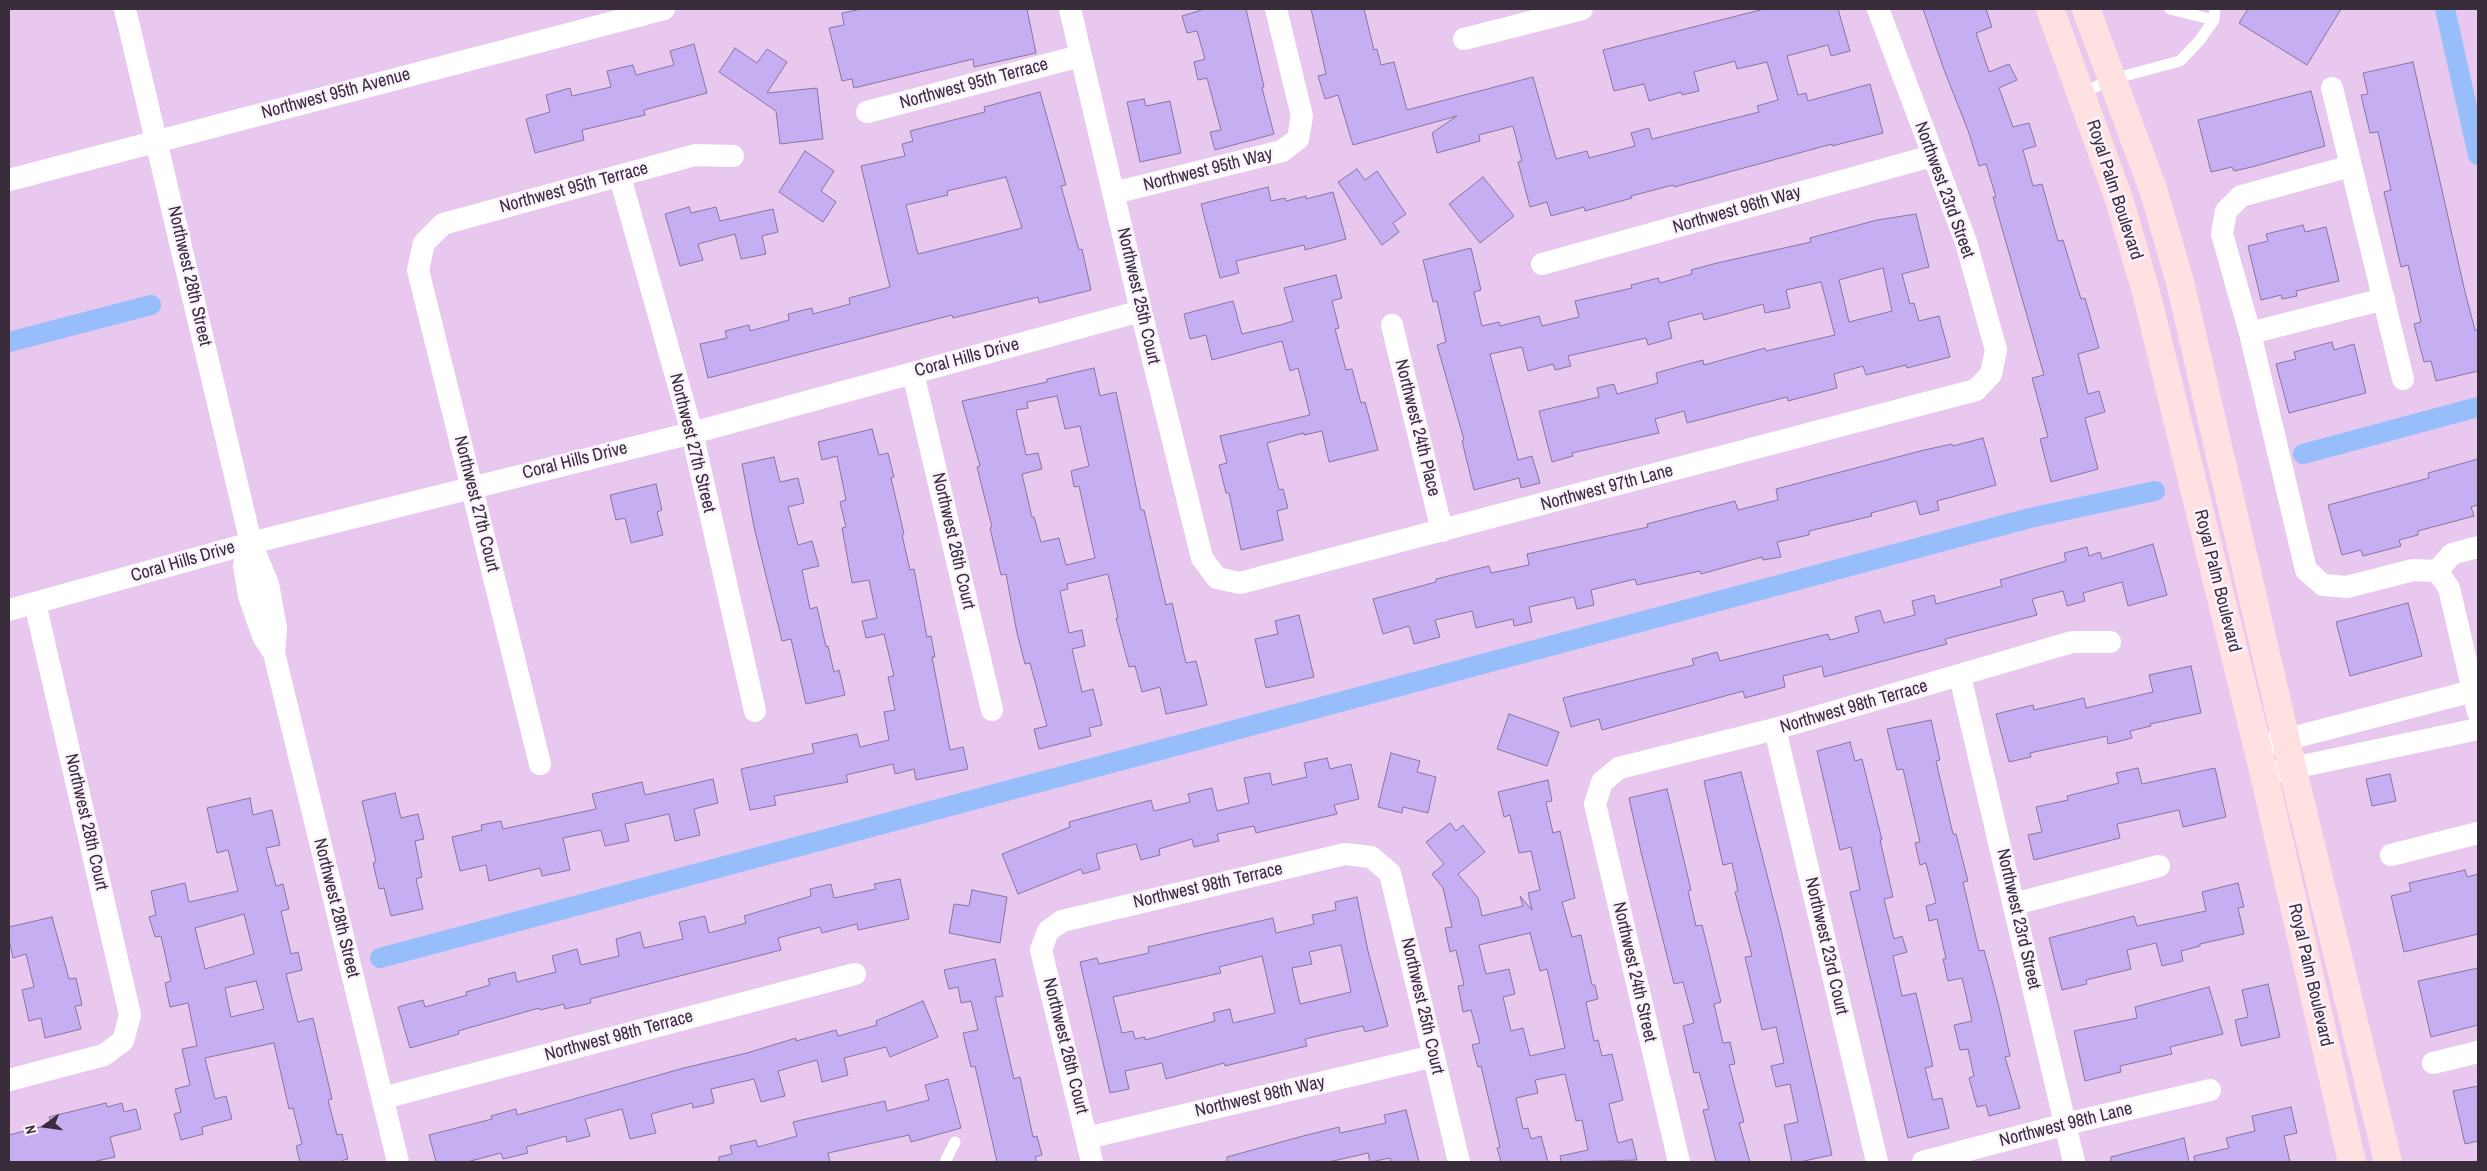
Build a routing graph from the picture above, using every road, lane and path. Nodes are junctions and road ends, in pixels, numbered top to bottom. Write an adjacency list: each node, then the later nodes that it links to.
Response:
1 (125, 9): 17 (street, Northwest 28th Street)
2 (664, 9): 17 (street, Northwest 95th Avenue)
3 (1070, 9): 12 (street, Northwest 25th Court)
4 (1276, 9): 23 (street, Northwest 95th Way)
5 (1582, 9): 11 (street)
6 (1878, 9): 19 (street, Northwest 23rd Street)
7 (2050, 9): 15 (main road, Royal Palm Boulevard)
8 (2086, 9): 13 (main road, Royal Palm Boulevard)
9 (2170, 9): 10 (lane)
10 (2214, 14): 13 (lane)
11 (1464, 39)
12 (1080, 56): 16 (street, Northwest 95th Terrace); 23 (street, Northwest 25th Court)
13 (2113, 79): 15 (lane); 49 (main road, Royal Palm Boulevard)
14 (2332, 88): 20 (street)
15 (2082, 93): 50 (main road, Royal Palm Boulevard)
16 (867, 112)
17 (157, 141): 22 (street, Northwest 95th Avenue); 36 (street, Northwest 28th Street)
18 (733, 156): 21 (street, Northwest 95th Terrace)
19 (1932, 156): 25 (street, Northwest 96th Way); 31 (street, Northwest 23rd Street)
20 (2351, 166): 26 (street); 29 (street)
21 (620, 177): 24 (street, Northwest 95th Terrace); 33 (street, Northwest 27th Street)
22 (9, 180)
23 (1114, 193): 27 (street, Northwest 25th Court)
24 (424, 243): 34 (street, Northwest 27th Court)
25 (1542, 264)
26 (2384, 299): 29 (street); 32 (street)
27 (1141, 311): 30 (street, Coral Hills Drive); 39 (street, Northwest 25th Court)
28 (1392, 325): 35 (street, Northwest 24th Place)
29 (2250, 333): 38 (street)
30 (913, 373): 33 (street, Coral Hills Drive); 45 (street, Northwest 26th Court)
31 (1991, 374): 35 (street, Northwest 97th Lane)
32 (2403, 379)
33 (692, 433): 34 (street, Coral Hills Drive); 46 (street, Northwest 27th Street)
34 (472, 486): 36 (street, Coral Hills Drive); 51 (street, Northwest 27th Court)
35 (1442, 531): 39 (street, Northwest 97th Lane)
36 (251, 543): 40 (street, Coral Hills Drive); 67 (street, Northwest 28th Street)
37 (2478, 547): 38 (street)
38 (2437, 571): 44 (street)
39 (1217, 578)
40 (36, 603): 41 (street, Coral Hills Drive); 65 (street, Northwest 28th Court)
41 (9, 610)
42 (2110, 642): 43 (street, Northwest 98th Terrace)
43 (1960, 676): 47 (street, Northwest 98th Terrace); 59 (street, Northwest 23rd Street)
44 (2476, 702): 49 (street)
45 (992, 710)
46 (755, 711)
47 (1775, 729): 54 (street, Northwest 98th Terrace); 76 (street, Northwest 23rd Court)
48 (2478, 729): 52 (street)
49 (2286, 740): 50 (street); 52 (main road, Royal Palm Boulevard)
50 (2257, 747): 53 (main road, Royal Palm Boulevard)
51 (540, 764)
52 (2292, 767): 53 (street); 80 (main road, Royal Palm Boulevard)
53 (2264, 774): 79 (main road, Royal Palm Boulevard)
54 (1602, 782): 75 (street, Northwest 24th Street)
55 (2478, 833): 56 (street)
56 (2391, 855)
57 (1371, 857): 60 (street, Northwest 98th Terrace); 63 (street, Northwest 25th Court)
58 (2159, 866): 59 (street)
59 (2014, 904): 68 (street, Northwest 23rd Street)
60 (1048, 931): 69 (street, Northwest 26th Court)
61 (855, 974): 67 (street, Northwest 98th Terrace)
62 (2478, 1052): 64 (street)
63 (1434, 1056): 69 (street, Northwest 98th Way); 74 (street, Northwest 25th Court)
64 (2433, 1063)
65 (9, 1080)
66 (2210, 1090): 68 (street, Northwest 98th Lane)
67 (383, 1098): 71 (street, Northwest 28th Street)
68 (2066, 1124): 77 (street, Northwest 98th Lane); 78 (street, Northwest 23rd Street)
69 (1087, 1138): 73 (street, Northwest 26th Court)
70 (955, 1142): 72 (lane)
71 (398, 1162)
72 (945, 1162)
73 (1092, 1162)
74 (1459, 1162)
75 (1679, 1162)
76 (1877, 1162)
77 (1923, 1162)
78 (2074, 1162)
79 (2352, 1162)
80 (2388, 1162)

